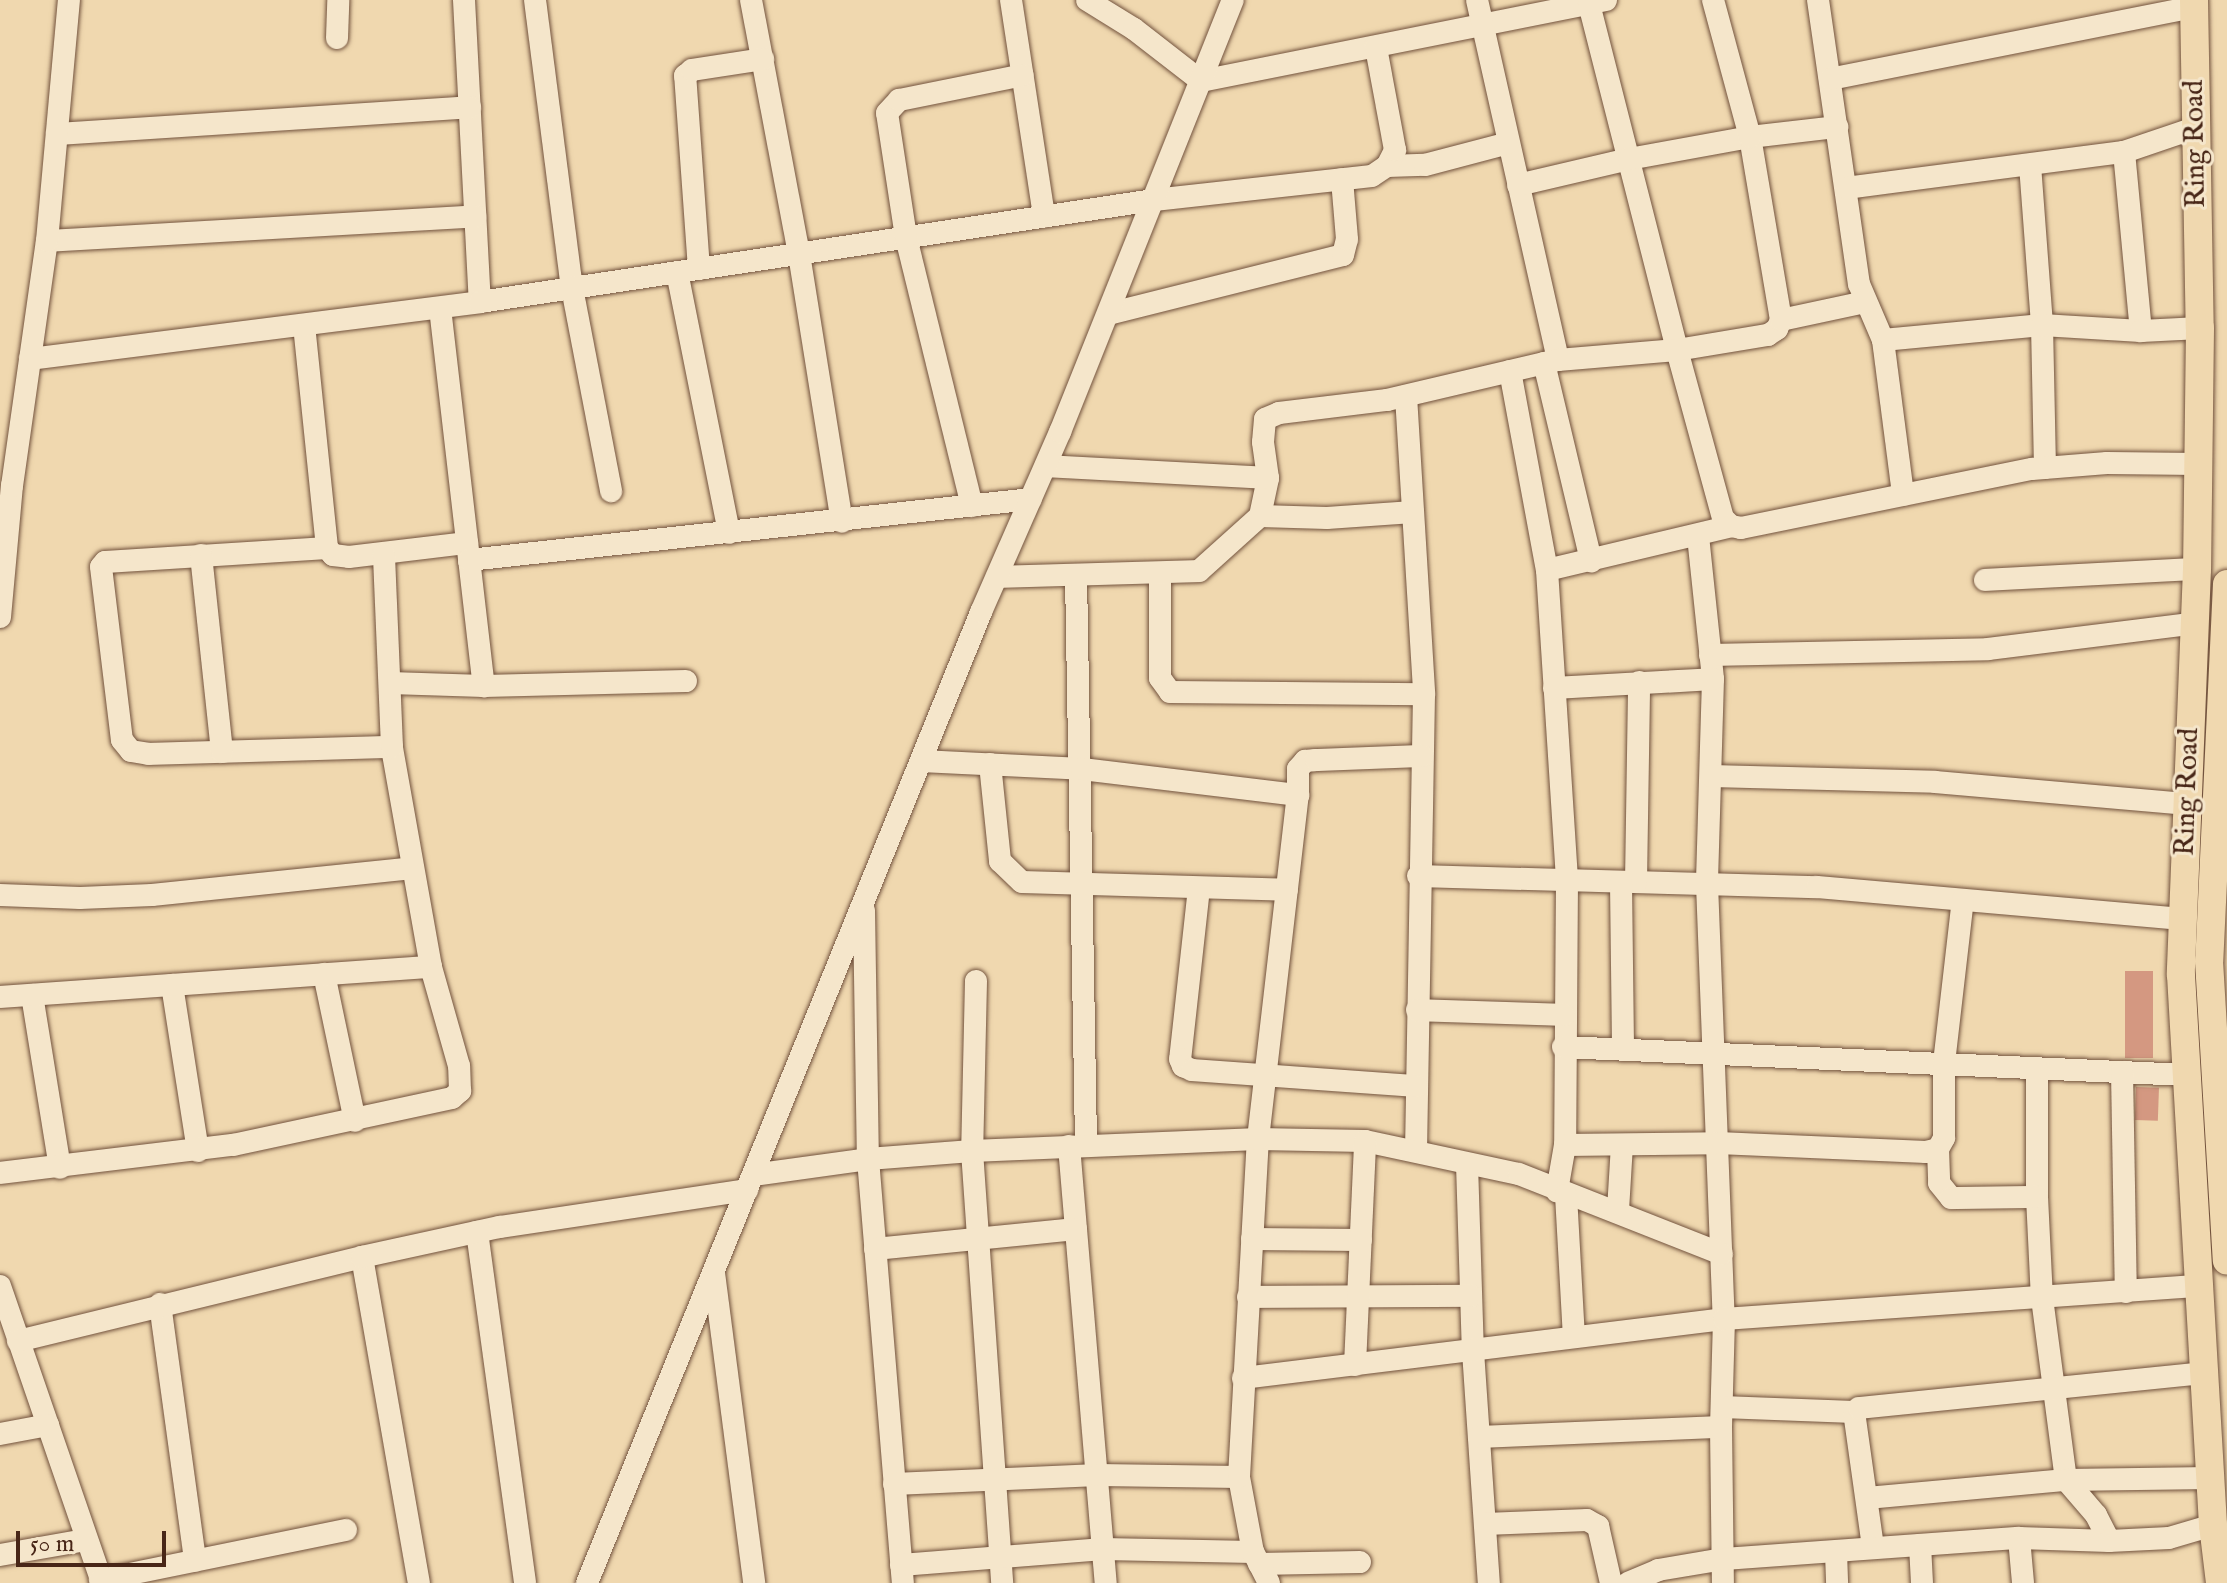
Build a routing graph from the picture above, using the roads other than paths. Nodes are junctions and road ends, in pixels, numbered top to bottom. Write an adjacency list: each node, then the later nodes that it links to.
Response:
1 (69, 0): 24 (street)
2 (338, 0): 15 (street)
3 (464, 0): 21 (street)
4 (535, 0): 41 (street)
5 (751, 0): 17 (street)
6 (1011, 0): 18 (street)
7 (1087, 0): 20 (street)
8 (1233, 0): 20 (street)
9 (1477, 0): 14 (street)
10 (1713, 0): 25 (street)
11 (1818, 0): 19 (street)
12 (1597, 2): 14 (street); 28 (street)
13 (2194, 3): 19 (street); 23 (main road, Ring Road)
14 (1482, 26): 16 (street); 26 (street)
15 (337, 38)
16 (1376, 47): 20 (street); 30 (street)
17 (763, 59): 39 (street); 40 (street)
18 (1023, 75): 36 (street); 37 (street)
19 (1830, 79): 22 (street)
20 (1201, 81): 34 (street)
21 (470, 107): 24 (street); 35 (street)
22 (1837, 127): 25 (street); 33 (street)
23 (2195, 128): 27 (street); 49 (main road, Ring Road)
24 (57, 134): 38 (street)
25 (1750, 137): 28 (street); 46 (street)
26 (1508, 143): 30 (street); 32 (street)
27 (2124, 152): 29 (street); 50 (street)
28 (1629, 159): 32 (street); 52 (street)
29 (2030, 165): 33 (street); 48 (street)
30 (1387, 166): 31 (street)
31 (1342, 179): 34 (street); 45 (street)
32 (1518, 185): 54 (street)
33 (1846, 188): 43 (street)
34 (1154, 200): 36 (street); 45 (street)
35 (475, 216): 38 (street); 42 (street)
36 (1044, 216): 37 (street)
37 (906, 237): 39 (street); 65 (street)
38 (47, 241): 53 (street)
39 (799, 254): 40 (street); 68 (street)
40 (688, 271): 41 (street); 70 (street)
41 (572, 288): 42 (street); 62 (street)
42 (480, 302): 44 (street)
43 (1865, 302): 46 (street); 51 (street)
44 (440, 308): 47 (street); 73 (street)
45 (1108, 314): 59 (street)
46 (1781, 320): 52 (street)
47 (304, 325): 53 (street); 72 (street)
48 (2042, 325): 50 (street); 51 (street); 60 (street)
49 (2200, 328): 50 (street); 58 (main road, Ring Road)
50 (2141, 331)
51 (1883, 340): 63 (street)
52 (1677, 350): 54 (street); 69 (street)
53 (30, 359): 57 (street)
54 (1551, 362): 55 (street); 76 (street)
55 (1510, 371): 56 (street); 78 (street)
56 (1406, 396): 61 (street); 66 (street)
57 (9, 445): 85 (street)
58 (2198, 464): 60 (street); 77 (main road, Ring Road)
59 (1046, 466): 61 (street); 64 (street)
60 (2045, 468): 63 (street)
61 (1268, 478): 67 (street)
62 (611, 491)
63 (1903, 495): 69 (street)
64 (1031, 499): 65 (street); 81 (street)
65 (972, 506): 68 (street)
66 (1413, 512): 67 (street); 94 (street)
67 (1260, 516): 79 (street)
68 (842, 522): 70 (street)
69 (1731, 526): 71 (street)
70 (729, 533): 73 (street)
71 (1698, 536): 76 (street); 87 (street)
72 (327, 548): 74 (street); 75 (street)
73 (468, 551): 74 (street); 92 (street)
74 (384, 554): 91 (street)
75 (201, 555): 97 (street); 97 (street)
76 (1591, 561): 78 (street)
77 (2197, 569): 82 (street); 86 (main road, Ring Road)
78 (1547, 570): 93 (street)
79 (1160, 574): 80 (street); 94 (street)
80 (1076, 575): 81 (street); 101 (street)
81 (997, 577): 99 (street)
82 (1985, 580)
83 (2227, 584): 84 (main road, Ring Road)
84 (2227, 610): 95 (main road, Ring Road)
85 (0, 617)
86 (2196, 623): 87 (street); 104 (main road, Ring Road)
87 (1710, 655): 88 (street)
88 (1713, 679): 90 (street); 102 (street)
89 (686, 681): 92 (street)
90 (1639, 682): 93 (street); 109 (street)
91 (390, 683): 92 (street); 96 (street)
92 (484, 686)
93 (1554, 688): 108 (street)
94 (1424, 694): 98 (street)
95 (2224, 726): 105 (main road, Ring Road)
96 (392, 747): 97 (street); 106 (street)
97 (222, 752)
98 (1422, 756): 103 (street); 107 (street)
99 (921, 761): 100 (street); 116 (street)
100 (990, 764): 101 (street); 111 (street)
101 (1082, 769): 103 (street); 111 (street)
102 (1711, 776): 104 (street); 110 (street)
103 (1298, 795): 113 (street)
104 (2188, 804): 117 (main road, Ring Road)
105 (2221, 831): 118 (main road, Ring Road)
106 (413, 868): 114 (street); 119 (street)
107 (1418, 876): 108 (street); 125 (street)
108 (1567, 880): 109 (street); 126 (street)
109 (1628, 882): 110 (street); 128 (street)
110 (1707, 884): 115 (street); 129 (street)
111 (1083, 886): 112 (street); 141 (street)
112 (1199, 888): 113 (street); 134 (street)
113 (1287, 890): 134 (street)
114 (0, 895)
115 (1963, 900): 117 (street); 130 (street)
116 (863, 901): 148 (street); 152 (street)
117 (2183, 919): 135 (main road, Ring Road)
118 (2218, 953): 132 (main road, Ring Road)
119 (431, 967): 120 (street); 137 (street)
120 (324, 974): 122 (street); 137 (street)
121 (976, 981): 146 (street)
122 (172, 985): 123 (street); 145 (street)
123 (32, 995): 124 (street); 150 (street)
124 (0, 997)
125 (1417, 1010): 126 (street); 136 (street)
126 (1564, 1015): 127 (street)
127 (1563, 1047): 128 (street); 142 (street)
128 (1623, 1050): 129 (street)
129 (1713, 1051): 130 (street); 140 (street)
130 (1944, 1063): 131 (street); 144 (street)
131 (2037, 1069): 133 (street); 155 (street)
132 (2221, 1070): 153 (main road, Ring Road)
133 (2122, 1072): 135 (street); 169 (street)
134 (1265, 1073): 136 (street); 138 (street)
135 (2187, 1075): 168 (main road, Ring Road)
136 (1416, 1086): 147 (street)
137 (355, 1121): 145 (street)
138 (1258, 1139): 139 (street); 141 (street); 160 (street)
139 (1365, 1141): 147 (street); 161 (street)
140 (1718, 1143): 143 (street); 144 (street); 163 (street)
141 (1078, 1145): 146 (street); 157 (street)
142 (1565, 1145): 143 (street); 154 (street)
143 (1622, 1145): 156 (street)
144 (1938, 1149): 155 (street)
145 (198, 1151): 150 (street)
146 (972, 1151): 148 (street); 159 (street)
147 (1416, 1151): 149 (street)
148 (868, 1159): 152 (street); 162 (street)
149 (1467, 1164): 154 (street); 171 (street)
150 (60, 1168): 151 (street)
151 (0, 1173)
152 (750, 1182): 158 (street); 166 (street)
153 (2225, 1184): 165 (main road, Ring Road)
154 (1561, 1193): 156 (street); 177 (street)
155 (2037, 1197): 173 (street)
156 (1618, 1210): 163 (street)
157 (1076, 1229): 159 (street); 188 (street)
158 (477, 1232): 164 (street); 214 (street)
159 (978, 1239): 162 (street); 191 (street)
160 (1252, 1239): 161 (street); 172 (street)
161 (1361, 1240): 170 (street)
162 (875, 1249): 193 (street)
163 (1722, 1254): 175 (street)
164 (362, 1257): 174 (street); 213 (street)
165 (2227, 1260)
166 (713, 1272): 215 (street); 216 (street)
167 (0, 1286): 176 (street)
168 (2199, 1286): 169 (street); 180 (main road, Ring Road)
169 (2126, 1292): 173 (street)
170 (1358, 1294): 171 (street); 172 (street); 179 (street)
171 (1471, 1296): 178 (street)
172 (1248, 1297): 181 (street)
173 (2042, 1298): 175 (street); 182 (street)
174 (160, 1304): 176 (street); 208 (street)
175 (1724, 1319): 177 (street); 184 (street)
176 (10, 1327): 185 (street)
177 (1574, 1337): 178 (street)
178 (1473, 1351): 179 (street); 187 (street)
179 (1355, 1365): 181 (street)
180 (2204, 1373): 182 (street); 190 (main road, Ring Road)
181 (1243, 1378): 189 (street)
182 (2054, 1388): 183 (street); 192 (street)
183 (1854, 1412): 184 (street); 194 (street)
184 (1721, 1417): 187 (street); 207 (street)
185 (48, 1425): 186 (street); 199 (street)
186 (0, 1434)
187 (1479, 1437): 195 (street)
188 (1098, 1475): 189 (street); 191 (street); 203 (street)
189 (1239, 1477): 210 (street)
190 (2210, 1478): 192 (street); 196 (main road, Ring Road)
191 (995, 1479): 193 (street); 206 (street)
192 (2066, 1480): 194 (street); 200 (street)
193 (894, 1484): 211 (street)
194 (1867, 1498): 202 (street)
195 (1485, 1524): 219 (street); 220 (street)
196 (2213, 1525): 200 (street); 226 (main road, Ring Road)
197 (346, 1530): 208 (street)
198 (2019, 1538): 200 (street); 201 (street); 225 (street)
199 (85, 1540): 205 (street); 212 (street)
200 (2109, 1541)
201 (1920, 1545): 202 (street); 224 (street)
202 (1873, 1547): 204 (street)
203 (1103, 1549): 206 (street); 210 (street); 218 (street)
204 (1836, 1552): 207 (street); 223 (street)
205 (0, 1555)
206 (1001, 1557): 211 (street); 217 (street)
207 (1724, 1559): 221 (street); 222 (street)
208 (195, 1561): 212 (street)
209 (1360, 1562): 210 (street)
210 (1260, 1566)
211 (902, 1574)
212 (101, 1581)
213 (419, 1583)
214 (525, 1583)
215 (587, 1583)
216 (754, 1583)
217 (1002, 1583)
218 (1106, 1583)
219 (1489, 1583)
220 (1611, 1583)
221 (1628, 1583)
222 (1723, 1583)
223 (1837, 1583)
224 (1922, 1583)
225 (2023, 1583)
226 (2220, 1583)

